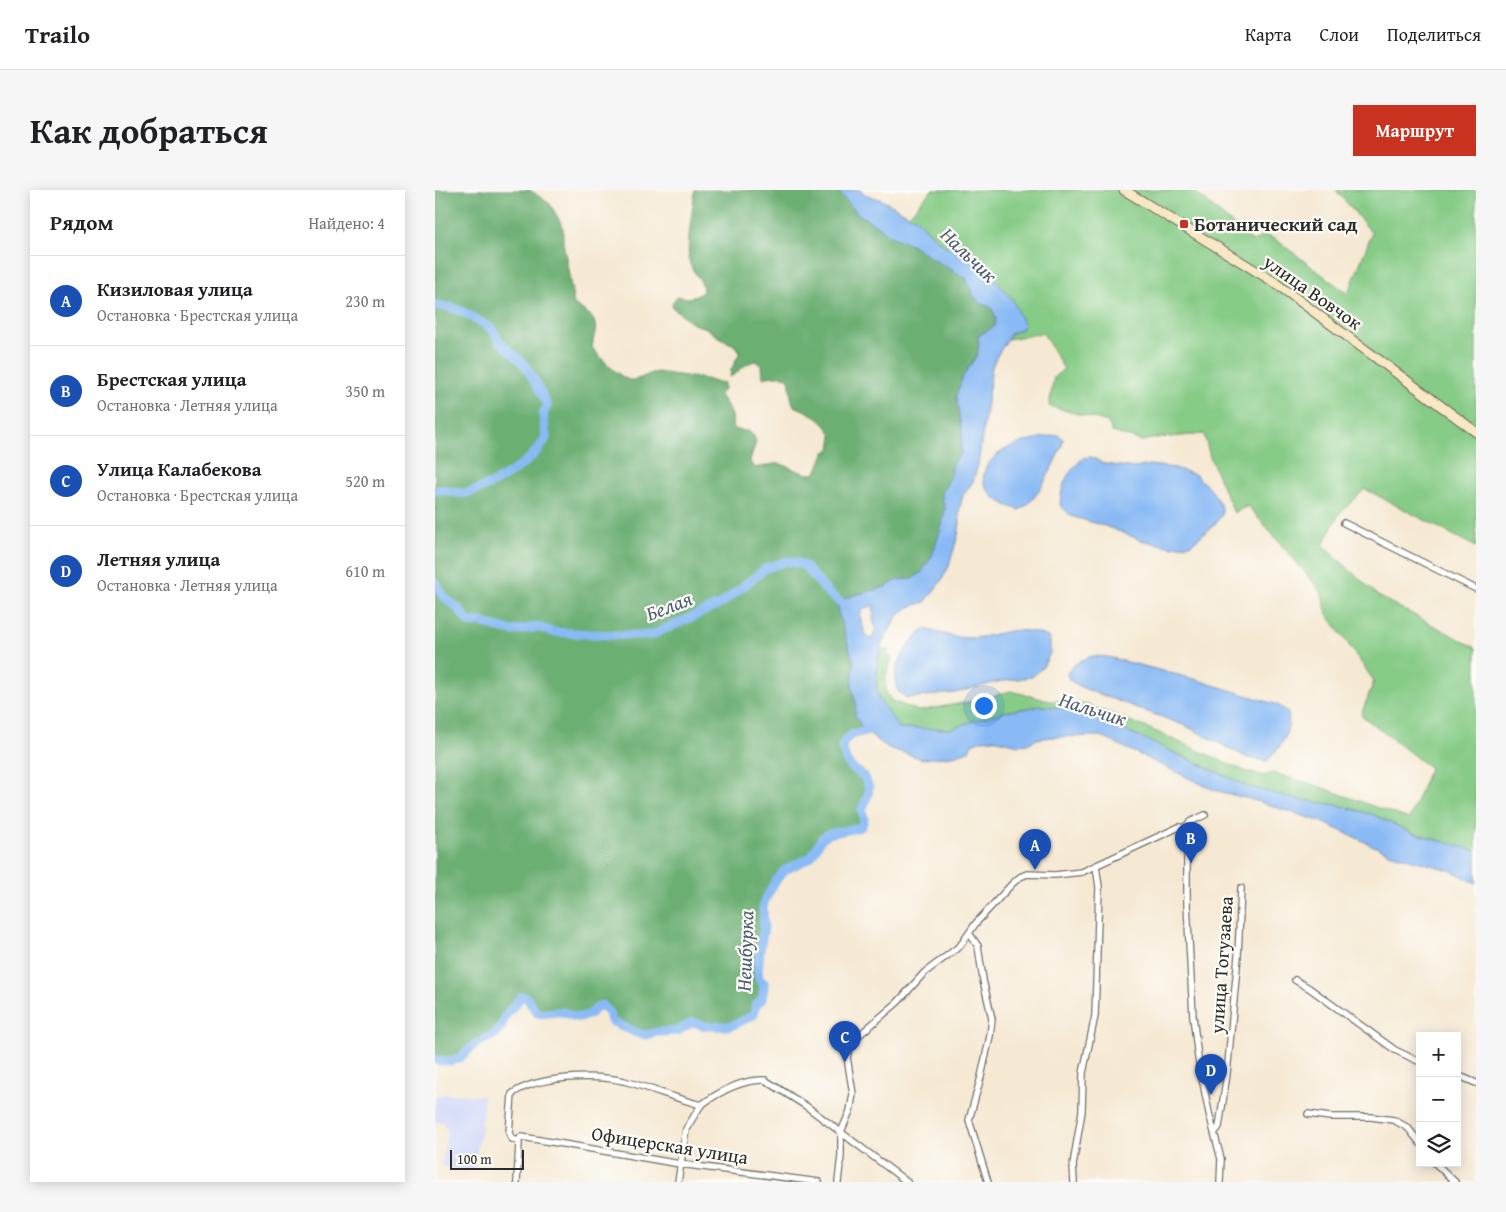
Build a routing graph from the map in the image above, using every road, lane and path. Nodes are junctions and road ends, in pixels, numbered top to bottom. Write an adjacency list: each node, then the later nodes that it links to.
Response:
1 (1124, 190): 2 (street, улица Вовчок)
2 (1476, 432)
3 (1343, 523): 4 (street)
4 (1476, 589)
5 (1205, 815): 6 (street)
6 (1184, 828): 7 (street); 17 (street)
7 (1096, 866): 9 (street); 28 (street)
8 (1241, 888): 17 (street, улица Тогузаева)
9 (969, 933): 16 (street); 27 (street)
10 (1295, 980): 11 (street)
11 (1416, 1060)
12 (1461, 1077): 13 (street)
13 (1476, 1083)
14 (701, 1104): 16 (street); 19 (street); 20 (street)
15 (1308, 1114): 18 (street)
16 (841, 1132): 25 (street); 26 (street)
17 (1215, 1132): 29 (street)
18 (1416, 1138)
19 (518, 1141): 20 (street, Офицерская улица); 22 (street)
20 (680, 1164): 23 (street); 24 (street, Офицерская улица)
21 (1439, 1167): 30 (street)
22 (517, 1182)
23 (678, 1182)
24 (819, 1182)
25 (838, 1182)
26 (907, 1182)
27 (988, 1182)
28 (1074, 1182)
29 (1220, 1182)
30 (1455, 1182)

